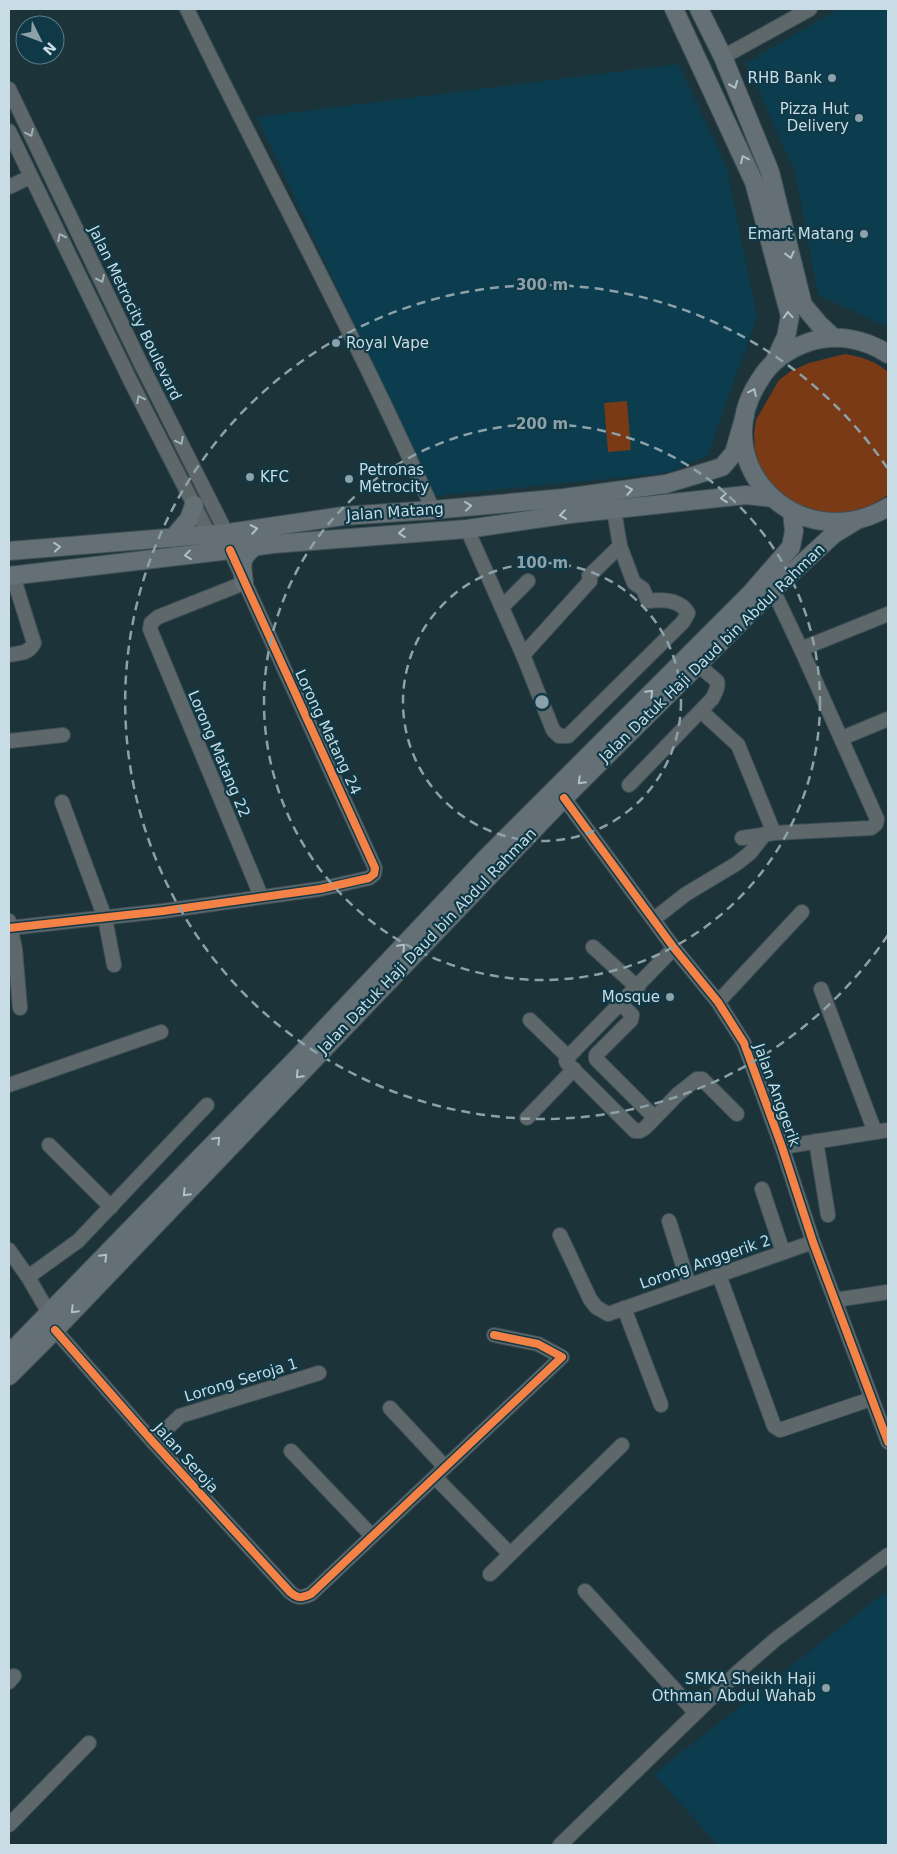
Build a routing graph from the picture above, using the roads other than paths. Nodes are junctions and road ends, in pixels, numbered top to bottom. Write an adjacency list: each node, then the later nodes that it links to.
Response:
1 (187, 9): 18 (street)
2 (674, 9): 12 (main road, one-way to 2)
3 (699, 9): 5 (main road)
4 (810, 9): 5 (street)
5 (723, 57): 10 (main road, one-way to 10)
6 (9, 89): 13 (street, Jalan Metrocity Boulevard, one-way to 13)
7 (9, 131): 8 (street)
8 (30, 177): 9 (street); 15 (street, one-way to 8)
9 (9, 187)
10 (834, 338): 11 (main road); 12 (main road)
11 (886, 352)
12 (775, 361): 14 (main road, Jalan Matang, one-way to 12)
13 (164, 409): 15 (street); 25 (street, Jalan Metrocity Boulevard, one-way to 25)
14 (745, 415): 16 (main road); 18 (main road, Jalan Matang, one-way to 14)
15 (149, 416): 17 (street)
16 (773, 498): 19 (main road, Jalan Matang, one-way to 19); 21 (main road)
17 (194, 505): 24 (main road); 25 (street)
18 (433, 510): 25 (main road, Jalan Matang, one-way to 18)
19 (614, 510): 23 (main road, Jalan Matang, one-way to 23); 27 (street)
20 (885, 510): 22 (main road)
21 (792, 512): 22 (main road); 88 (main road, Jalan Datuk Haji Daud bin Abdul Rahman, one-way to 21)
22 (857, 520): 32 (main road, Jalan Datuk Haji Daud bin Abdul Rahman)
23 (467, 530): 26 (main road, Jalan Matang, one-way to 26); 33 (street)
24 (173, 538): 25 (main road, Jalan Matang); 28 (main road, Jalan Matang, one-way to 24)
25 (224, 544): 26 (main road, Jalan Matang); 29 (main road, Jalan Matang, one-way to 29); 31 (street, Lorong Matang 24)
26 (254, 546): 31 (main road)
27 (620, 546): 37 (street); 37 (street)
28 (9, 551)
29 (11, 576): 36 (street)
30 (528, 581): 33 (street)
31 (244, 583): 49 (street, Lorong Matang 22); 49 (street, Lorong Matang 24)
32 (773, 590): 35 (street); 38 (main road, Jalan Datuk Haji Daud bin Abdul Rahman)
33 (502, 607): 37 (street)
34 (888, 614): 35 (street)
35 (801, 649): 42 (street)
36 (9, 655)
37 (523, 655)
38 (698, 665): 39 (street); 45 (main road, Jalan Datuk Haji Daud bin Abdul Rahman, one-way to 45)
39 (701, 711): 44 (street); 47 (street)
40 (888, 719): 42 (street)
41 (63, 735): 43 (street)
42 (842, 738): 47 (street)
43 (9, 741)
44 (628, 785)
45 (564, 798): 52 (street, Jalan Anggerik); 89 (main road, Jalan Datuk Haji Daud bin Abdul Rahman, one-way to 89)
46 (62, 802): 51 (street)
47 (769, 833): 48 (street); 52 (street)
48 (742, 838)
49 (261, 896): 51 (street)
50 (802, 912): 59 (street)
51 (105, 918): 53 (street); 56 (street)
52 (654, 919): 55 (street, Jalan Anggerik)
53 (10, 926): 61 (street)
54 (593, 946): 57 (street)
55 (674, 948): 57 (street); 59 (street, Jalan Anggerik)
56 (114, 965)
57 (638, 988): 60 (street)
58 (821, 989): 70 (street)
59 (718, 1002): 73 (street, Jalan Anggerik)
60 (621, 1004): 64 (street); 68 (street)
61 (20, 1008)
62 (530, 1020): 64 (street)
63 (161, 1032): 65 (street)
64 (571, 1064): 68 (street); 69 (street)
65 (9, 1085)
66 (207, 1105): 75 (street)
67 (737, 1114): 68 (street)
68 (654, 1116)
69 (528, 1118)
70 (882, 1131): 71 (street)
71 (816, 1141): 73 (street); 76 (street)
72 (49, 1145): 75 (street)
73 (782, 1147): 79 (street, Jalan Anggerik)
74 (762, 1189): 81 (street)
75 (112, 1207): 83 (street)
76 (828, 1214)
77 (669, 1221): 84 (street)
78 (560, 1235): 87 (street, Lorong Anggerik 2)
79 (813, 1242): 81 (street, Lorong Anggerik 2); 86 (street, Jalan Anggerik)
80 (9, 1250): 83 (street)
81 (783, 1252): 82 (street, Lorong Anggerik 2)
82 (719, 1275): 84 (street, Lorong Anggerik 2); 94 (street)
83 (28, 1277): 88 (street)
84 (690, 1285): 87 (street, Lorong Anggerik 2)
85 (888, 1292): 86 (street)
86 (835, 1300): 94 (street, Jalan Anggerik)
87 (624, 1308): 95 (street)
88 (49, 1313): 91 (main road, Jalan Datuk Haji Daud bin Abdul Rahman)
89 (55, 1330): 93 (main road, Jalan Datuk Haji Daud bin Abdul Rahman); 98 (street, Jalan Seroja)
90 (494, 1335): 102 (street)
91 (9, 1354)
92 (319, 1373): 98 (street, Lorong Seroja 1)
93 (9, 1376)
94 (871, 1399): 97 (street, Jalan Anggerik)
95 (661, 1405)
96 (390, 1408): 102 (street)
97 (886, 1425): 99 (street, Jalan Anggerik)
98 (153, 1442): 104 (street, Jalan Seroja)
99 (888, 1442)
100 (622, 1446): 105 (street)
101 (291, 1451): 104 (street)
102 (445, 1467): 103 (street)
103 (435, 1477): 104 (street); 105 (street)
104 (372, 1536)
105 (510, 1554): 107 (street)
106 (888, 1554): 109 (street)
107 (490, 1574)
108 (585, 1591): 109 (street)
109 (696, 1712): 112 (street)
110 (89, 1743): 111 (street)
111 (9, 1824)
112 (560, 1845)

